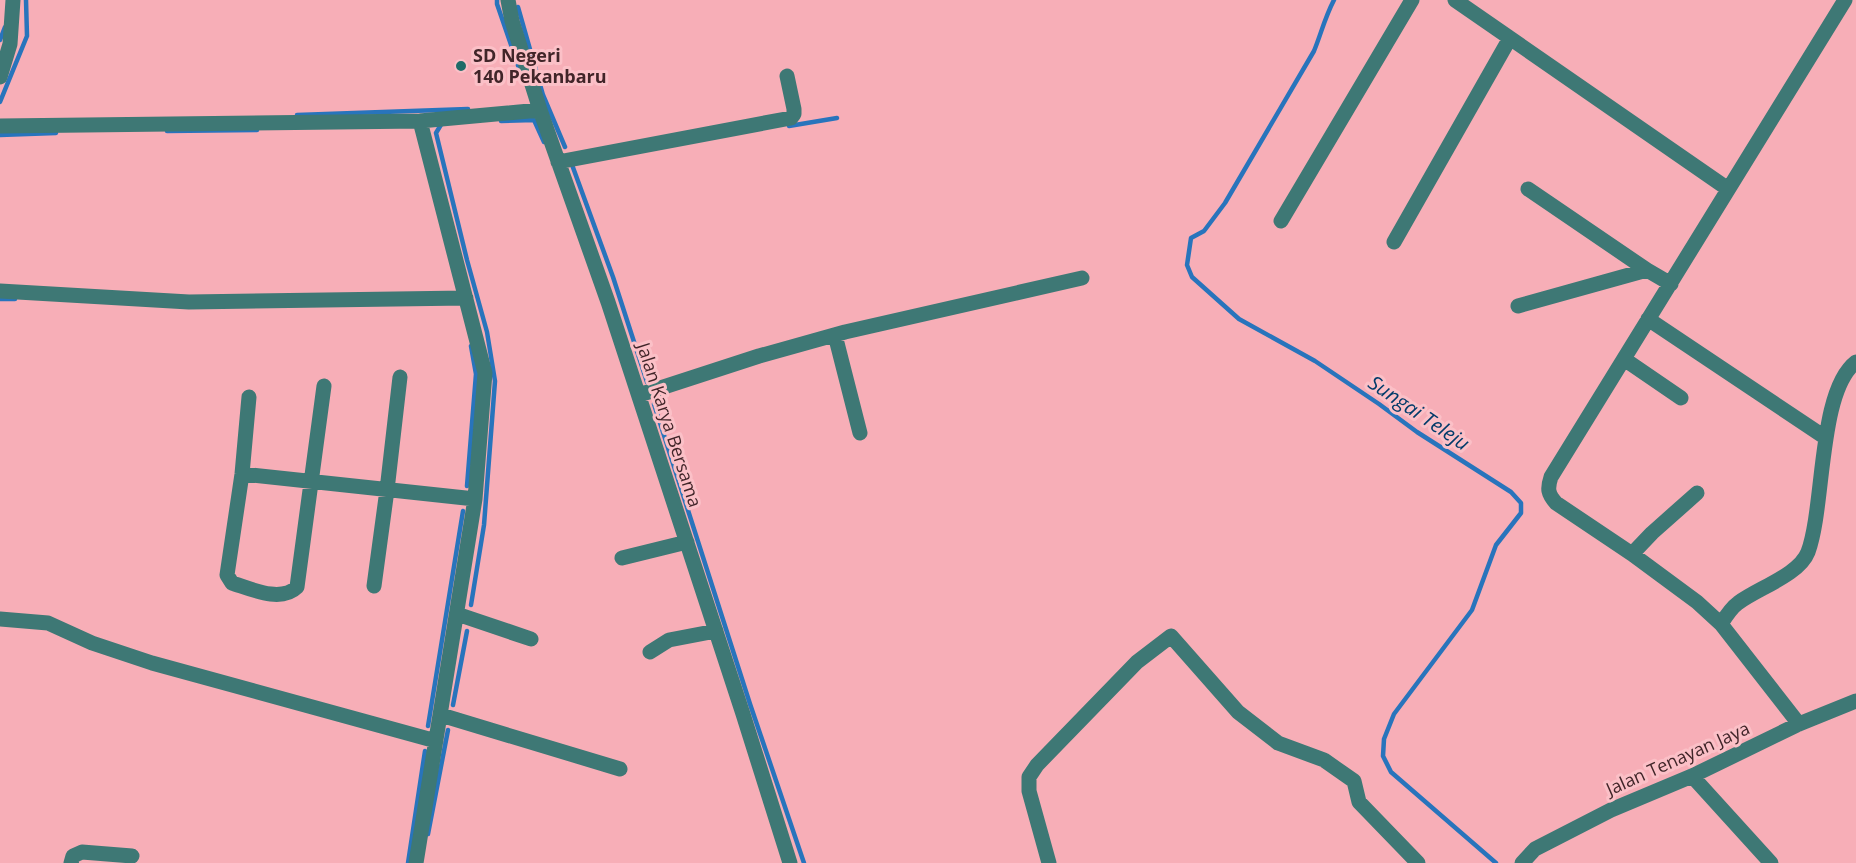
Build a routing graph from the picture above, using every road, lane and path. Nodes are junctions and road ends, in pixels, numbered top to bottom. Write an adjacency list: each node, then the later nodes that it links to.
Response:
1 (13, 0): 8 (street)
2 (508, 0): 9 (street, Jalan Karya Bersama)
3 (1412, 0): 15 (street)
4 (1455, 0): 6 (street)
5 (1845, 0): 14 (street)
6 (1510, 38): 14 (street); 16 (street)
7 (787, 76): 12 (street)
8 (0, 77)
9 (540, 110): 10 (street); 12 (street, Jalan Karya Bersama)
10 (420, 121): 11 (street); 21 (street)
11 (0, 126)
12 (558, 162): 29 (street, Jalan Karya Bersama)
13 (1528, 189): 17 (street)
14 (1728, 189): 19 (street)
15 (1281, 221)
16 (1394, 242)
17 (1647, 270): 19 (street); 22 (street)
18 (1082, 278): 24 (street)
19 (1671, 284): 23 (street)
20 (0, 291): 21 (street)
21 (466, 298): 38 (street)
22 (1518, 306)
23 (1648, 319): 25 (street); 33 (street)
24 (835, 335): 29 (street); 32 (street)
25 (1624, 359): 31 (street); 40 (street)
26 (1856, 362): 33 (street)
27 (400, 377): 36 (street)
28 (324, 386): 35 (street)
29 (639, 395): 39 (street, Jalan Karya Bersama)
30 (249, 397): 34 (street)
31 (1681, 398)
32 (860, 433)
33 (1826, 438): 45 (street)
34 (242, 474): 35 (street); 35 (street)
35 (312, 482): 36 (street)
36 (387, 489): 38 (street); 42 (street)
37 (1697, 493): 40 (street)
38 (475, 500): 43 (street)
39 (687, 542): 41 (street); 46 (street, Jalan Karya Bersama)
40 (1632, 554): 45 (street)
41 (622, 558)
42 (374, 586)
43 (457, 614): 47 (street); 50 (street)
44 (0, 619): 52 (street)
45 (1721, 624): 51 (street)
46 (716, 631): 48 (street); 58 (street, Jalan Karya Bersama)
47 (531, 639)
48 (650, 652)
49 (1856, 701): 51 (street, Jalan Tenayan Jaya)
50 (441, 715): 52 (street); 53 (street)
51 (1799, 724): 54 (street, Jalan Tenayan Jaya)
52 (436, 741): 57 (street)
53 (620, 769)
54 (1692, 776): 61 (street, Jalan Tenayan Jaya); 62 (street)
55 (132, 856): 56 (street)
56 (71, 863)
57 (416, 863)
58 (790, 863)
59 (1049, 863): 60 (street)
60 (1418, 863)
61 (1522, 863)
62 (1771, 863)

